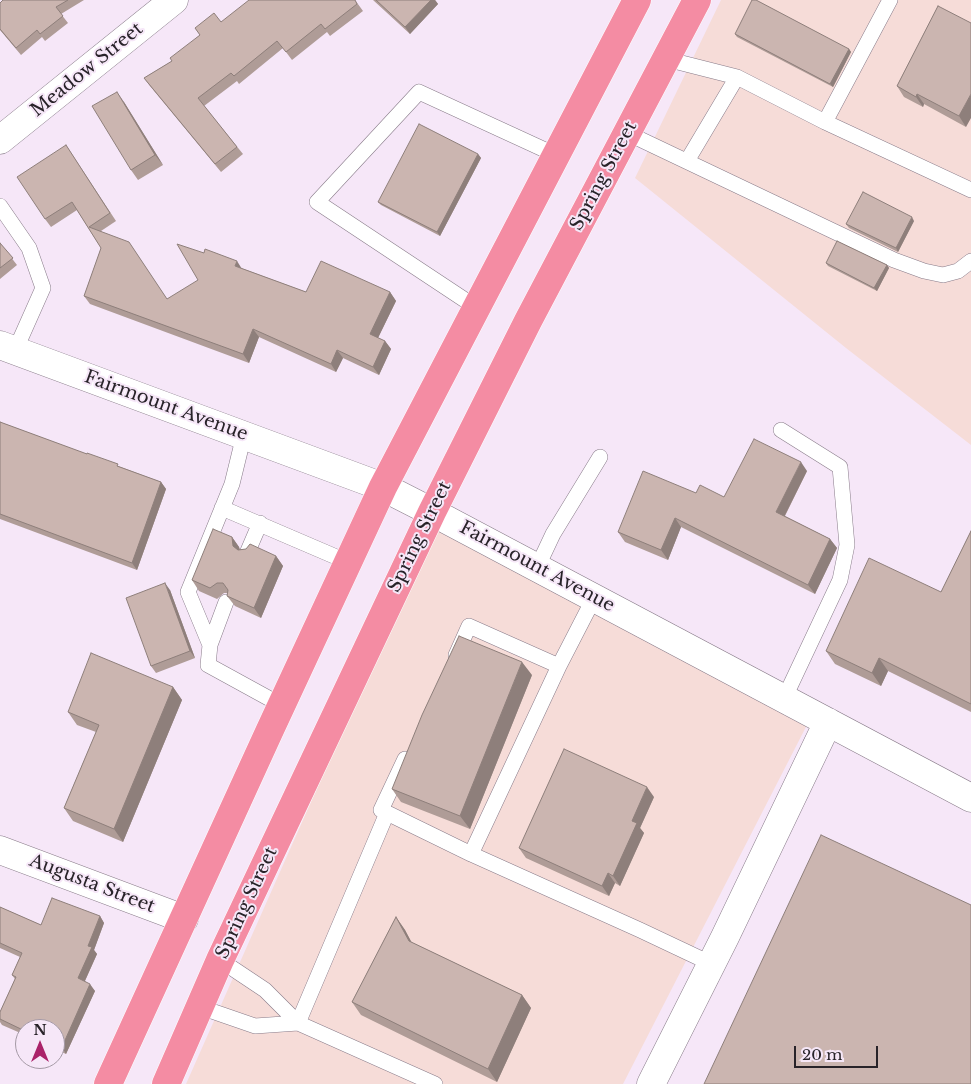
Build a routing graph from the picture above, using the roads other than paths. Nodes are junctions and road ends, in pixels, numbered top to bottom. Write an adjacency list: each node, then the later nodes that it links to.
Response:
1 (174, 0): 9 (street, Meadow Street)
2 (637, 0): 10 (highway)
3 (697, 0): 5 (highway, Spring Street)
4 (890, 0): 7 (lane)
5 (666, 58): 6 (lane); 8 (highway, Spring Street)
6 (737, 77): 7 (lane); 11 (lane)
7 (826, 122): 12 (lane)
8 (627, 133): 11 (lane); 22 (highway, Spring Street)
9 (0, 140)
10 (556, 155): 15 (highway); 15 (lane)
11 (687, 161): 14 (lane)
12 (971, 190)
13 (0, 206): 16 (lane)
14 (971, 261)
15 (477, 308): 20 (highway)
16 (8, 348): 18 (street, Fairmount Avenue)
17 (781, 430): 32 (lane)
18 (244, 435): 20 (street, Fairmount Avenue); 21 (lane)
19 (600, 457): 26 (lane)
20 (383, 487): 22 (street, Fairmount Avenue); 25 (highway)
21 (222, 508): 23 (lane); 29 (lane)
22 (432, 512): 26 (street, Fairmount Avenue); 41 (highway, Spring Street)
23 (260, 523): 24 (lane); 25 (lane)
24 (248, 550)
25 (348, 562): 33 (highway)
26 (537, 568): 27 (street, Fairmount Avenue)
27 (594, 598): 30 (lane); 32 (street, Fairmount Avenue)
28 (226, 602): 29 (lane)
29 (210, 644): 33 (lane)
30 (559, 666): 31 (lane); 39 (lane)
31 (448, 670)
32 (784, 699): 34 (street, Fairmount Avenue)
33 (281, 705): 40 (highway)
34 (828, 722): 36 (street, Fairmount Avenue); 42 (street)
35 (410, 749): 37 (lane)
36 (971, 798)
37 (387, 812): 39 (lane); 44 (lane)
38 (0, 850): 40 (street, Augusta Street)
39 (471, 854): 42 (lane)
40 (184, 918): 45 (highway)
41 (220, 960): 43 (highway, Spring Street); 44 (lane)
42 (712, 964): 48 (street)
43 (200, 1007): 44 (lane); 46 (highway, Spring Street)
44 (298, 1023): 47 (lane)
45 (108, 1084)
46 (166, 1084)
47 (434, 1084)
48 (652, 1084)

